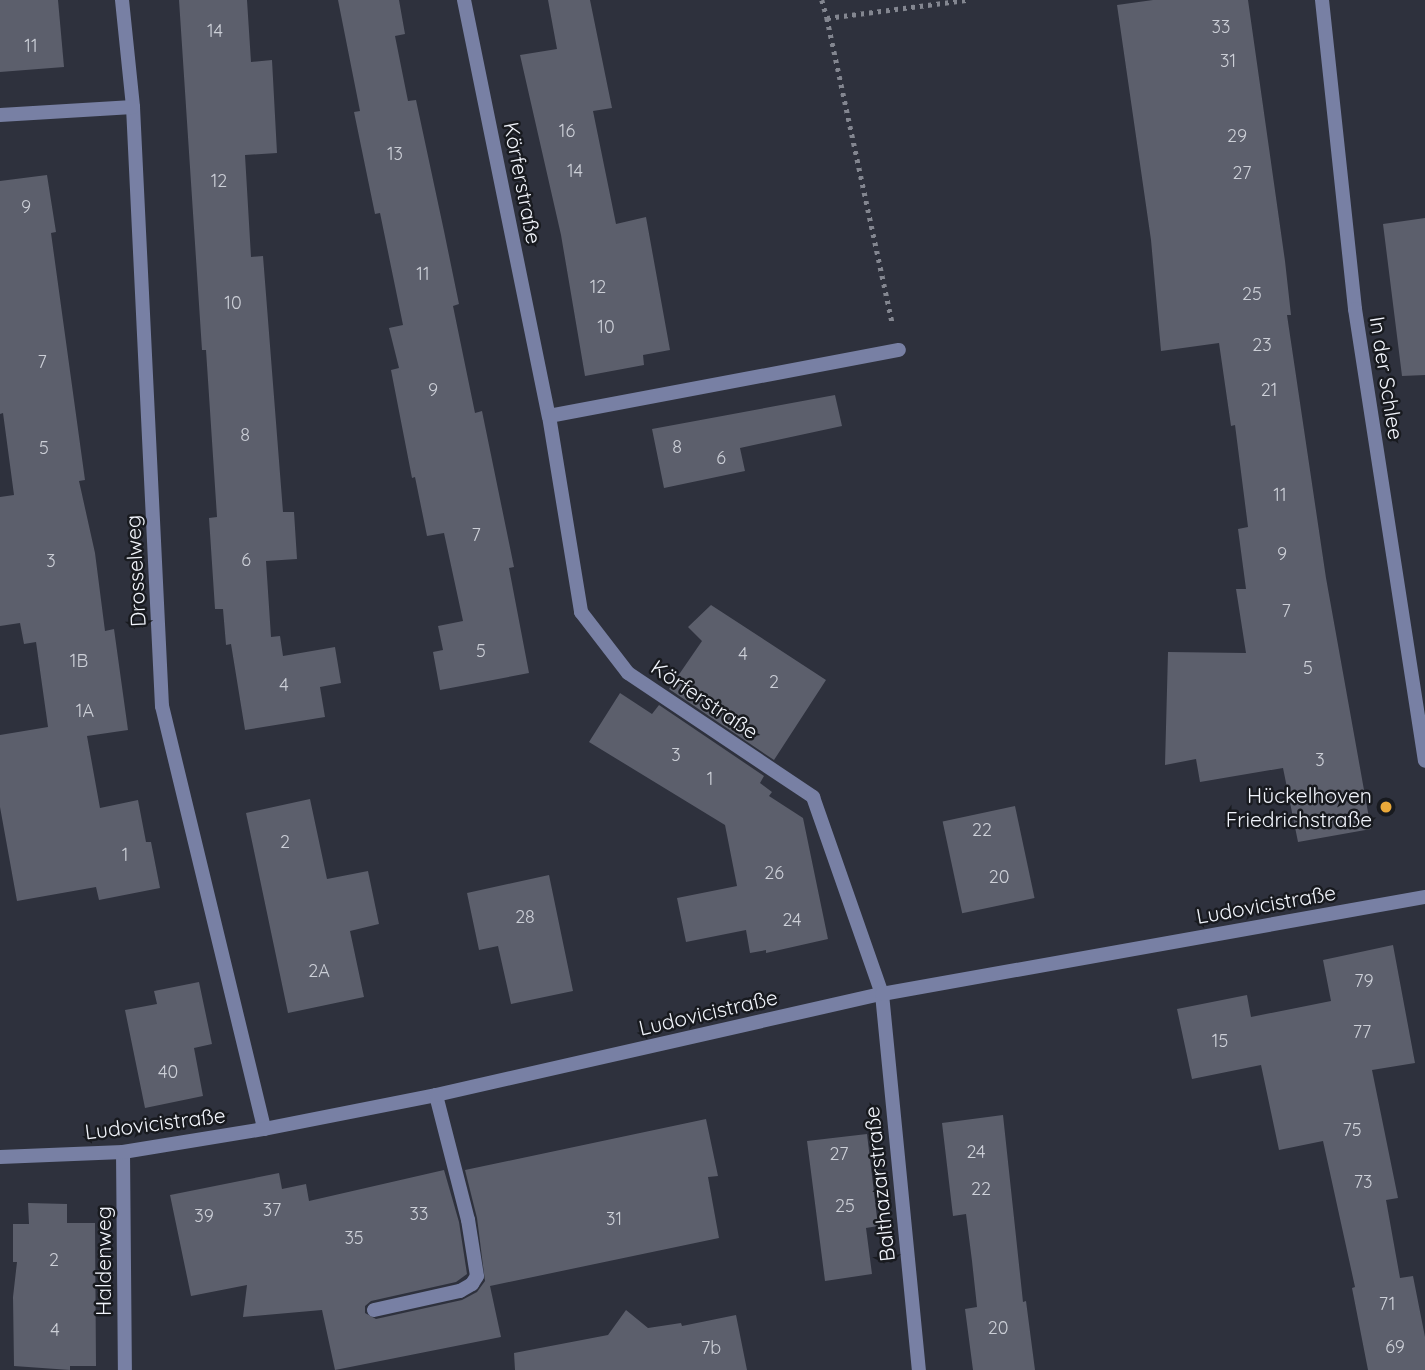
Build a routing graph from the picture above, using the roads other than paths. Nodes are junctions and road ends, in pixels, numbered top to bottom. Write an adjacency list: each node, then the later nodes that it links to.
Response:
1 (122, 0): 4 (street, Drosselweg)
2 (464, 0): 7 (street, Körferstraße)
3 (1322, 0): 8 (street, In der Schlee)
4 (133, 107): 5 (street); 12 (street, Drosselweg)
5 (0, 115)
6 (899, 351): 7 (street)
7 (549, 416): 10 (street, Körferstraße)
8 (1425, 761)
9 (1425, 897): 10 (street, Ludovicistraße)
10 (882, 994): 11 (street, Ludovicistraße); 17 (street, Balthazarstraße)
11 (436, 1095): 12 (street, Ludovicistraße); 15 (street)
12 (264, 1129): 13 (street, Ludovicistraße)
13 (123, 1152): 14 (street, Ludovicistraße); 16 (street, Haldenweg)
14 (0, 1157)
15 (374, 1310)
16 (125, 1370)
17 (919, 1370)

